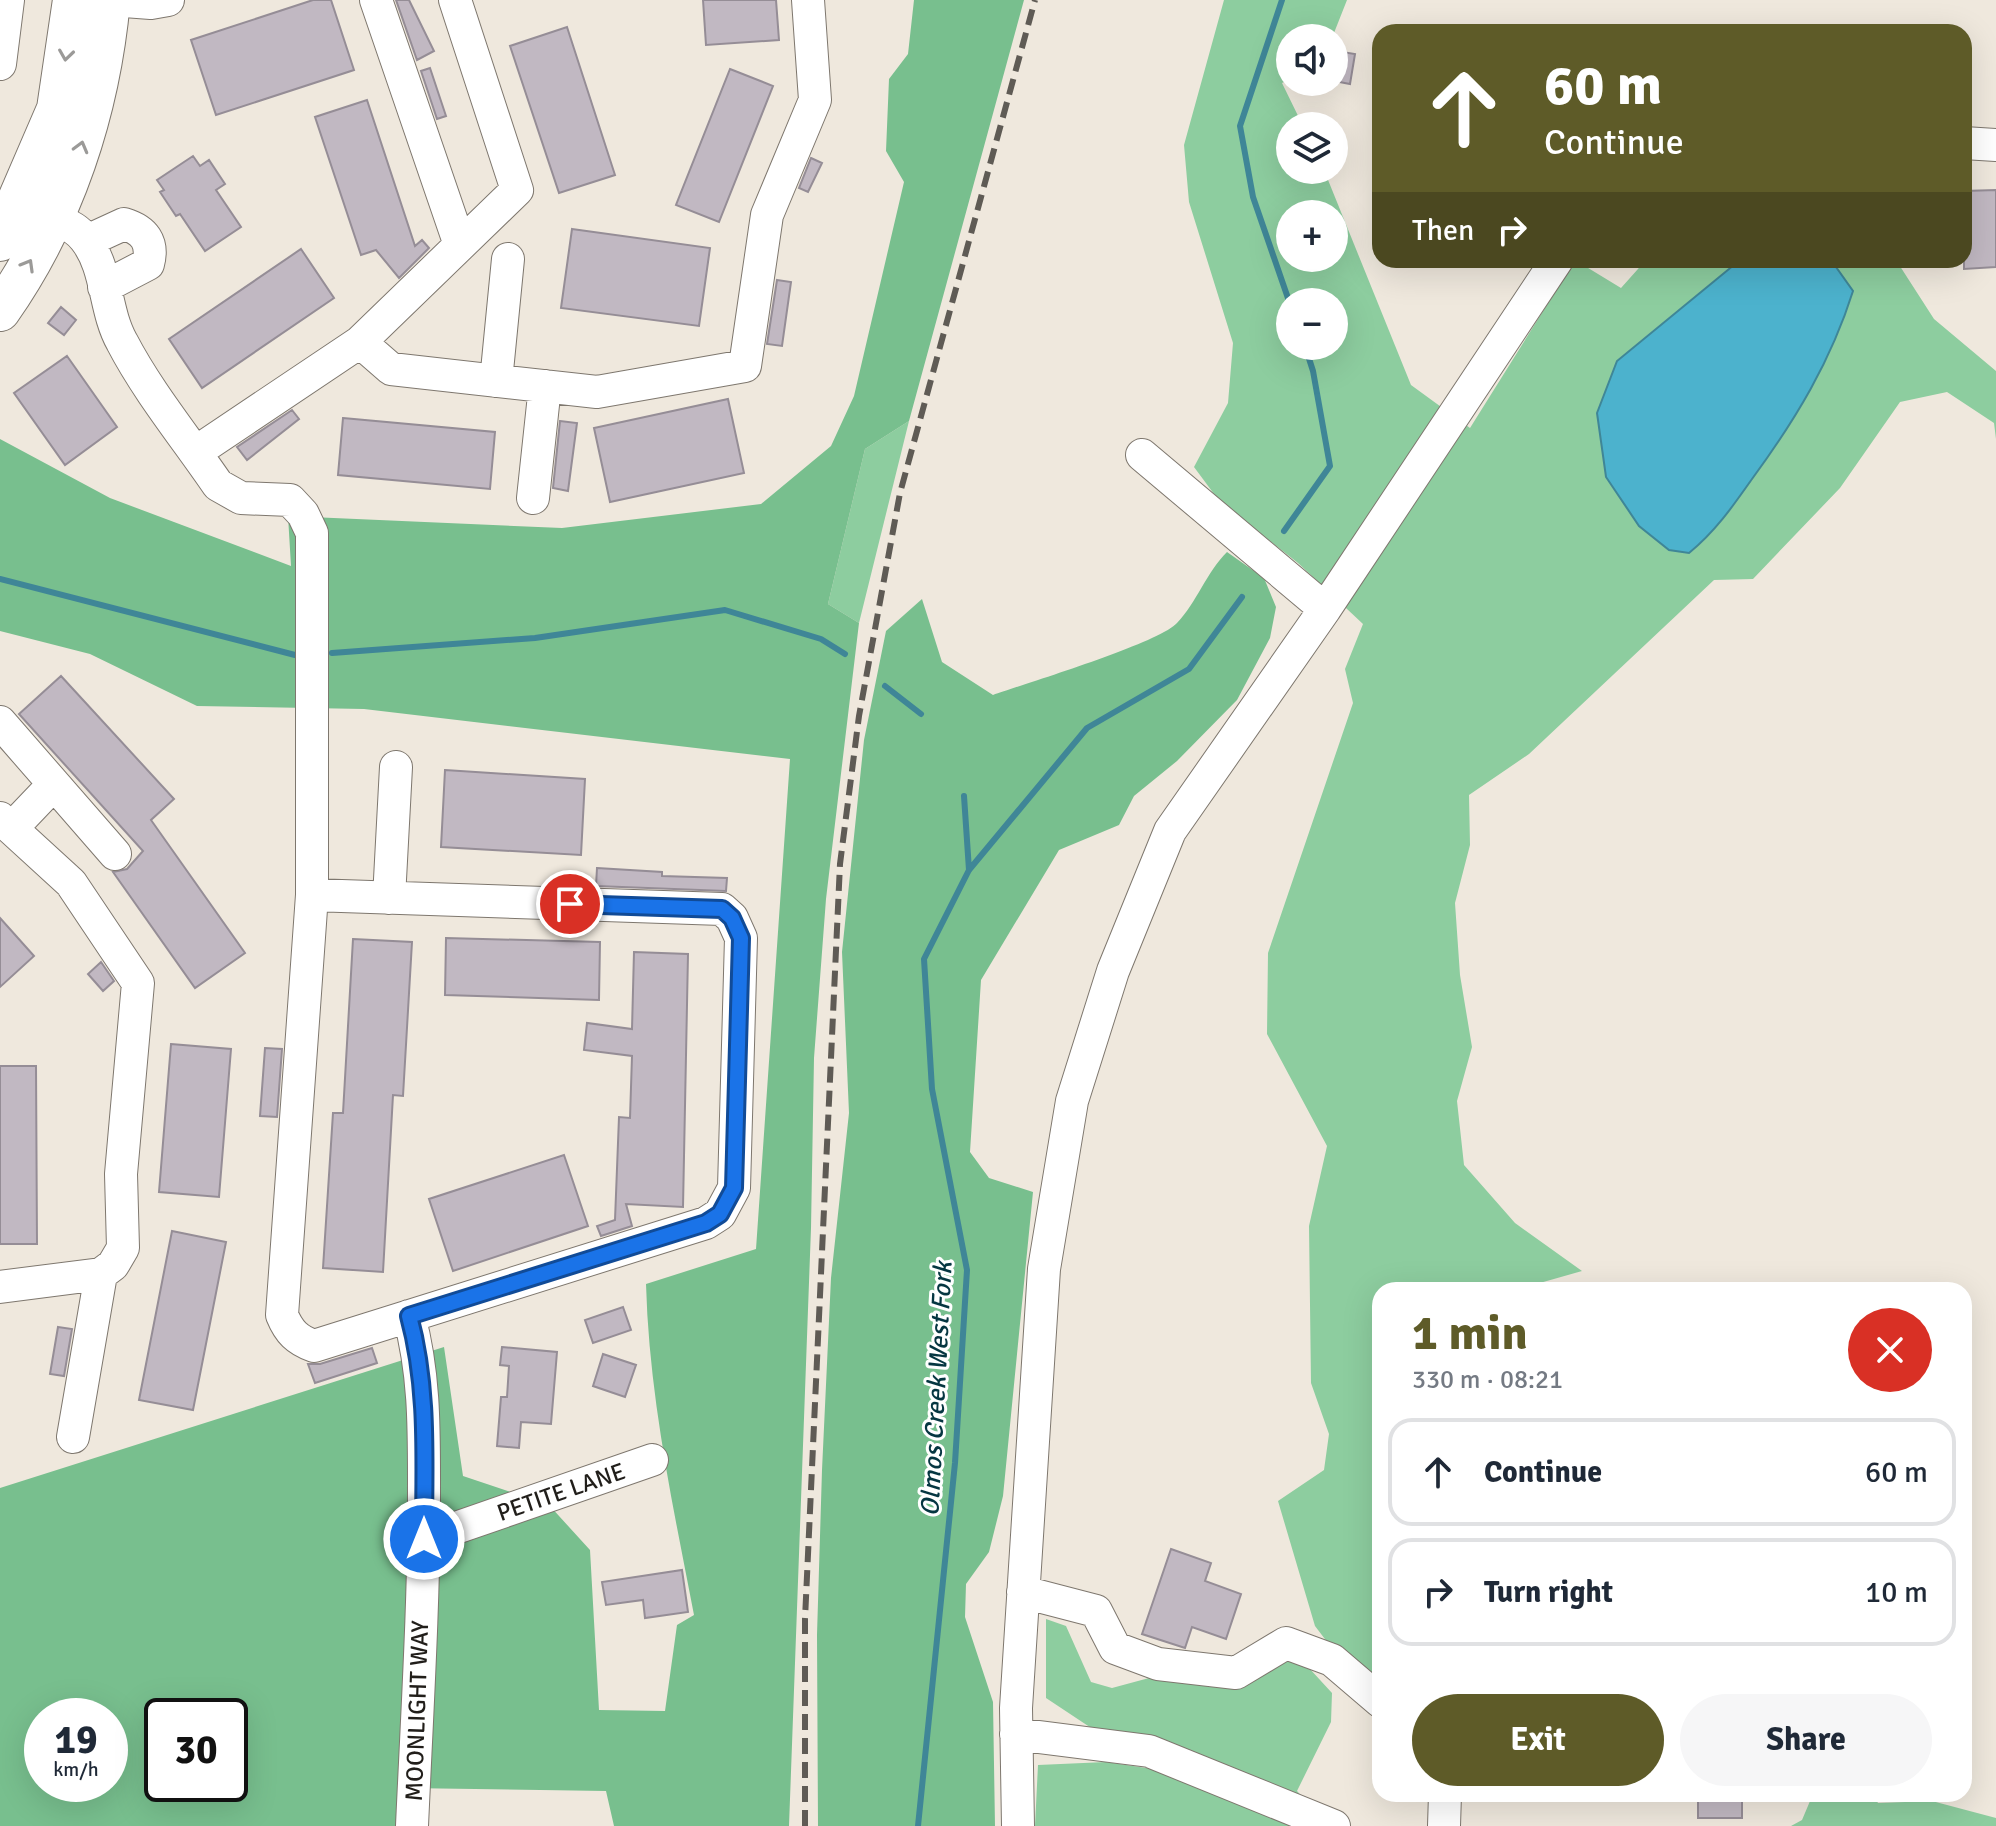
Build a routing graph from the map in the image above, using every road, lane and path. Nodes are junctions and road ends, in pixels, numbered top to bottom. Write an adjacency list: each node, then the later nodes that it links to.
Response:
1 (8, 0): 8 (street)
2 (73, 0): 11 (main road, one-way to 11)
3 (111, 0): 4 (street); 13 (main road, one-way to 3)
4 (168, 0)
5 (376, 0): 14 (street)
6 (455, 0): 14 (street)
7 (808, 0): 21 (street)
8 (0, 64)
9 (1972, 144): 10 (street)
10 (1996, 145)
11 (13, 181): 12 (main road); 13 (street)
12 (3, 229): 13 (street)
13 (70, 230): 17 (street); 17 (street); 18 (main road, one-way to 13)
14 (460, 245): 19 (street)
15 (508, 259): 20 (street)
16 (1552, 268): 25 (street)
17 (104, 287): 22 (street)
18 (0, 311)
19 (360, 342): 20 (street); 22 (street)
20 (496, 381): 21 (street)
21 (545, 386): 24 (street)
22 (196, 452): 31 (street)
23 (1142, 455): 25 (street)
24 (533, 498)
25 (1325, 609): 39 (street)
26 (0, 722): 28 (street)
27 (396, 767): 32 (street)
28 (54, 784): 29 (street); 30 (street)
29 (6, 822): 33 (street)
30 (115, 854)
31 (312, 895): 32 (street); 35 (street)
32 (389, 898): 35 (street)
33 (101, 1274): 34 (street); 36 (street)
34 (0, 1287)
35 (409, 1316): 38 (street, MOONLIGHT WAY)
36 (73, 1437)
37 (652, 1460): 38 (street, PETITE LANE)
38 (424, 1539): 43 (street, MOONLIGHT WAY)
39 (1023, 1592): 40 (street); 41 (street)
40 (1372, 1694)
41 (1016, 1734): 44 (street); 45 (street)
42 (1445, 1802): 46 (street)
43 (412, 1826)
44 (1018, 1826)
45 (1334, 1826)
46 (1444, 1826)

